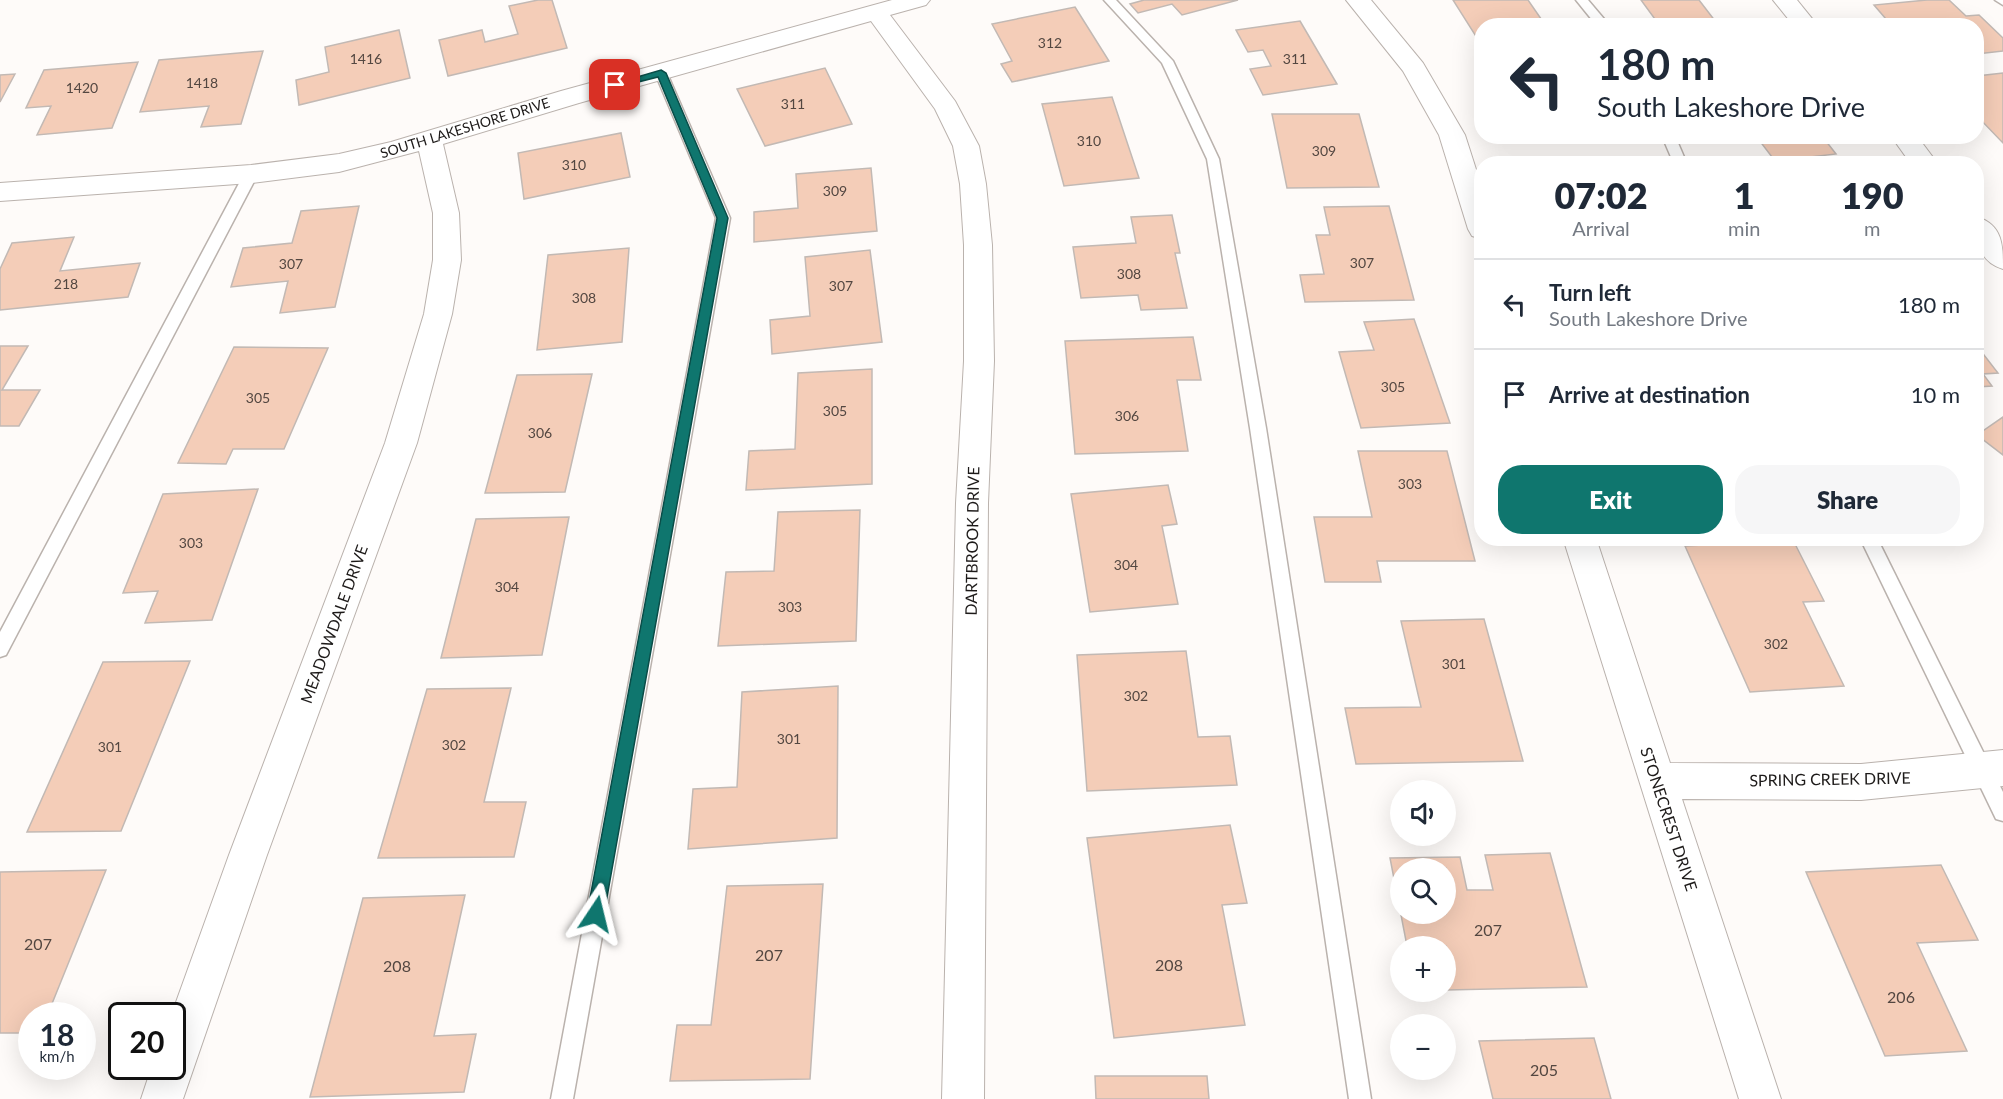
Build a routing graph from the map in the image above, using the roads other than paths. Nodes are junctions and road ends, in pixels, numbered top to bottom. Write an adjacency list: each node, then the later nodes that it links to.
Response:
1 (918, 0): 6 (street, SOUTH LAKESHORE DRIVE)
2 (1110, 0): 25 (lane)
3 (1358, 0): 13 (street)
4 (1582, 0): 7 (lane)
5 (1785, 0): 8 (street)
6 (876, 12): 9 (street, SOUTH LAKESHORE DRIVE); 24 (street, DARTBROOK DRIVE)
7 (1597, 18)
8 (1801, 18)
9 (661, 73): 10 (street, SOUTH LAKESHORE DRIVE); 23 (lane)
10 (429, 138): 11 (street, SOUTH LAKESHORE DRIVE); 22 (street, MEADOWDALE DRIVE)
11 (251, 174): 12 (street, SOUTH LAKESHORE DRIVE); 18 (lane)
12 (0, 192)
13 (1474, 205)
14 (1984, 236): 15 (street)
15 (2003, 259)
16 (1583, 546): 20 (street, STONECREST DRIVE)
17 (1872, 546): 19 (lane)
18 (0, 649)
19 (1994, 770): 20 (street, SPRING CREEK DRIVE); 21 (lane)
20 (1656, 781): 26 (street, STONECREST DRIVE)
21 (2003, 812)
22 (162, 1099)
23 (562, 1099)
24 (963, 1099)
25 (1360, 1099)
26 (1760, 1099)

